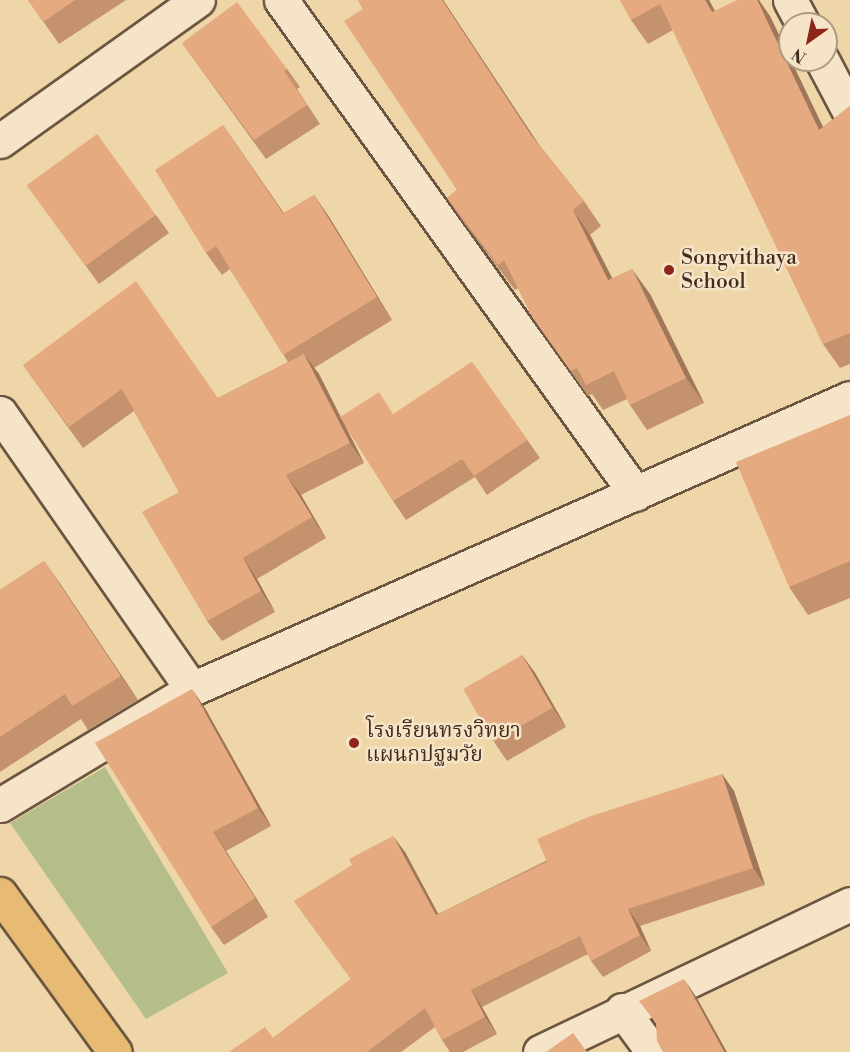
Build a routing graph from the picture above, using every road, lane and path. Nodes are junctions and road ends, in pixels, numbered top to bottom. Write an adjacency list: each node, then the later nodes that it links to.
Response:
1 (198, 0): 5 (street)
2 (281, 0): 8 (street)
3 (829, 72): 4 (street)
4 (848, 105)
5 (0, 141)
6 (850, 398): 8 (street)
7 (0, 413): 9 (street)
8 (636, 494): 9 (street)
9 (192, 689): 10 (street)
10 (0, 805)
11 (0, 894): 14 (main road)
12 (850, 904): 13 (street)
13 (622, 1010): 15 (street); 16 (street)
14 (115, 1052)
15 (540, 1052)
16 (653, 1052)

